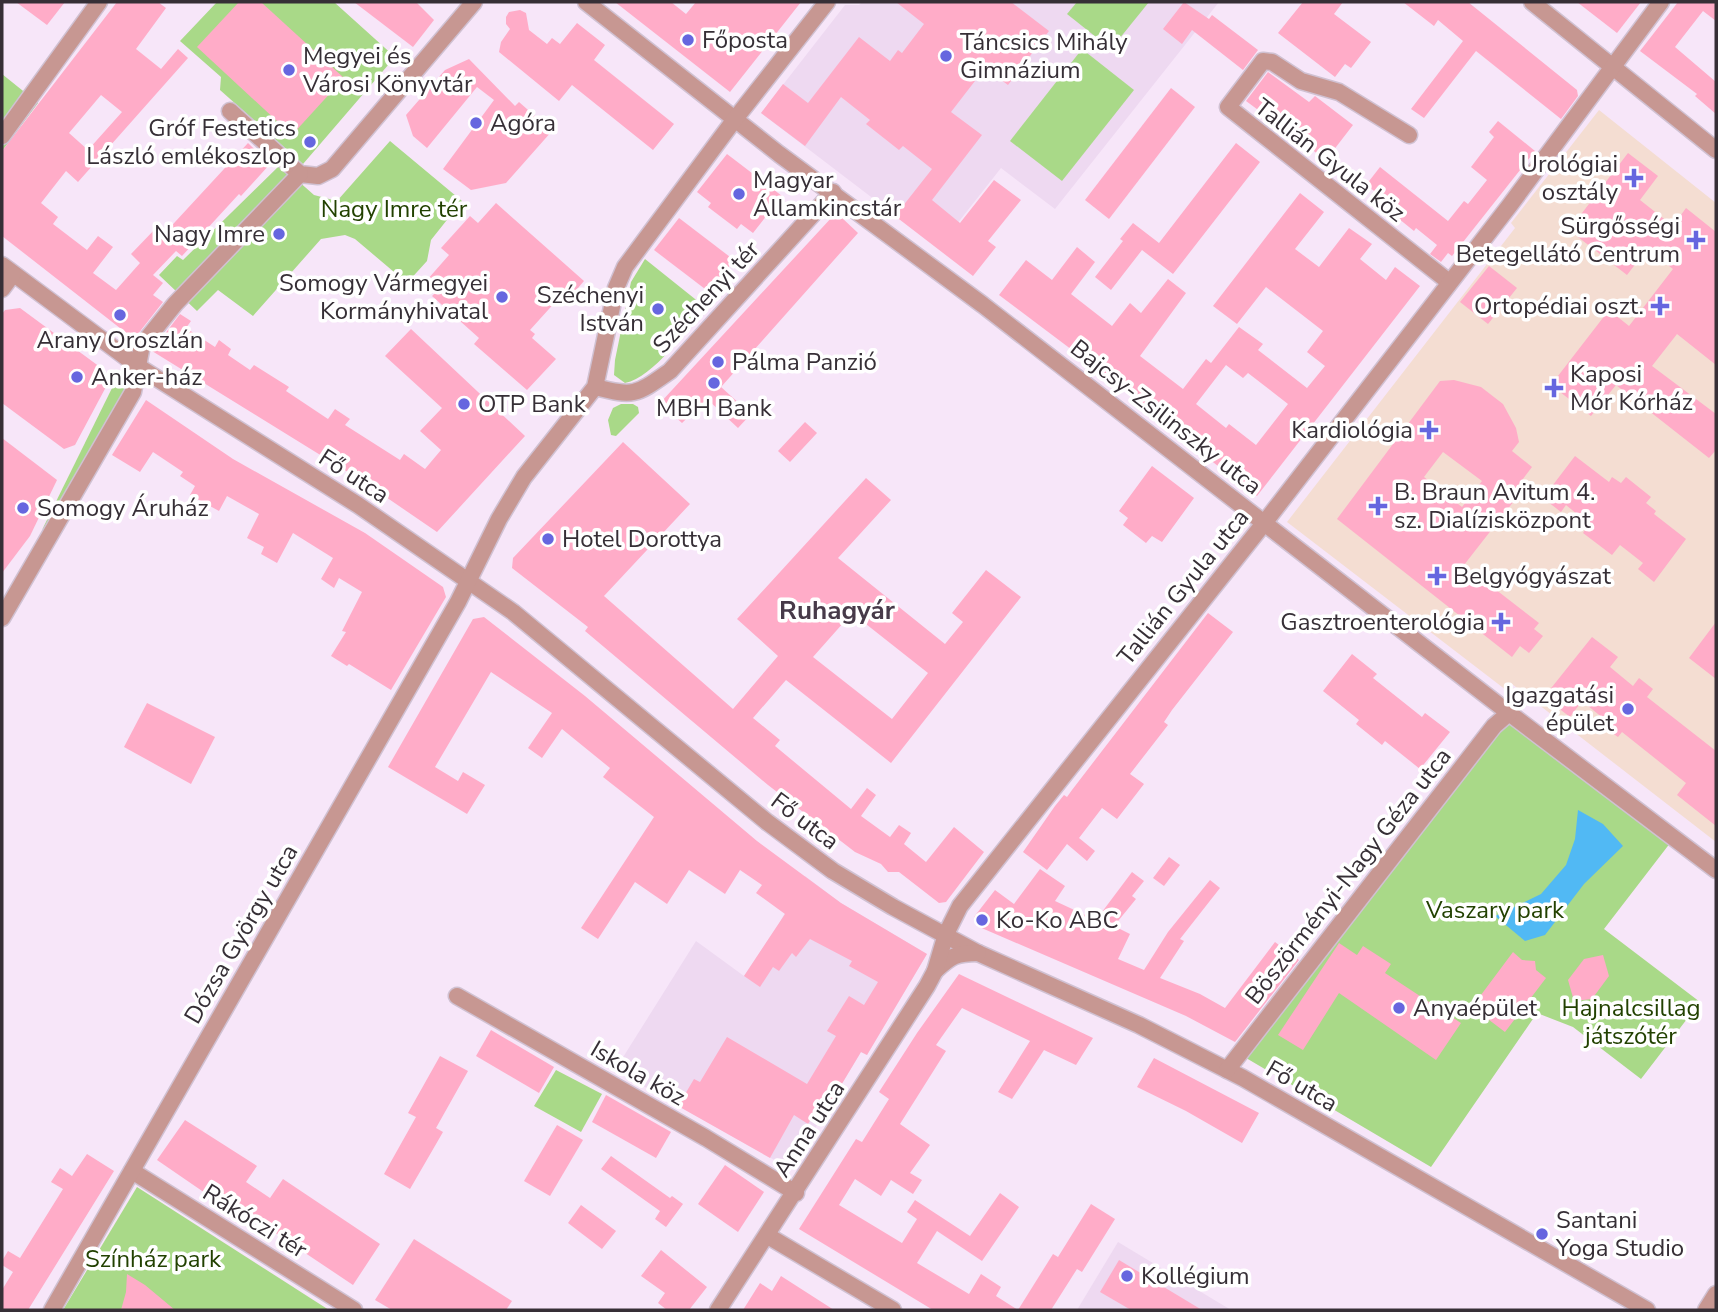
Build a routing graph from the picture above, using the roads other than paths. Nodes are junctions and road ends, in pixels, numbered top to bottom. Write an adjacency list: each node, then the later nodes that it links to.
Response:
1 (99, 2): 11 (street)
2 (474, 2): 13 (street)
3 (586, 2): 9 (street, Bajcsy-Zsilinszky utca)
4 (827, 2): 9 (street)
5 (1532, 2): 7 (street)
6 (1661, 2): 7 (street, Tallián Gyula utca)
7 (1613, 66): 12 (street); 16 (street, Tallián Gyula utca)
8 (230, 111): 13 (street)
9 (735, 119): 14 (street, Bajcsy-Zsilinszky utca); 21 (street)
10 (1409, 135): 16 (street, Tallián Gyula köz)
11 (2, 136)
12 (1716, 150)
13 (300, 174): 18 (street)
14 (833, 192): 21 (street, Széchenyi tér); 22 (street, Bajcsy-Zsilinszky utca)
15 (8, 270): 17 (street); 19 (street, Fő utca)
16 (1449, 282): 22 (street, Tallián Gyula utca)
17 (2, 289)
18 (142, 345): 19 (street); 20 (street)
19 (119, 353): 20 (street, Fő utca)
20 (139, 367): 23 (street, Fő utca); 24 (street)
21 (595, 387): 23 (street)
22 (1265, 522): 25 (street, Bajcsy-Zsilinszky utca); 27 (street, Tallián Gyula utca)
23 (468, 580): 27 (street, Fő utca); 32 (street, Dózsa György utca)
24 (2, 618)
25 (1508, 713): 26 (street, Bajcsy-Zsilinszky utca); 31 (street, Böszörményi-Nagy Géza utca)
26 (1716, 870)
27 (946, 934): 28 (street, Fő utca); 29 (street, Anna utca)
28 (978, 953): 29 (street, Anna utca); 31 (street, Fő utca)
29 (935, 971): 33 (street, Anna utca)
30 (457, 996): 33 (street, Iskola köz)
31 (1227, 1070): 40 (street, Fő utca)
32 (132, 1171): 36 (street, Dózsa György utca); 37 (street, Rákóczi tér)
33 (796, 1193): 34 (street, Anna utca)
34 (768, 1236): 38 (street, Anna utca); 39 (street)
35 (1716, 1294): 41 (street)
36 (52, 1310)
37 (354, 1310)
38 (719, 1310)
39 (893, 1310)
40 (1647, 1310)
41 (1706, 1310)

